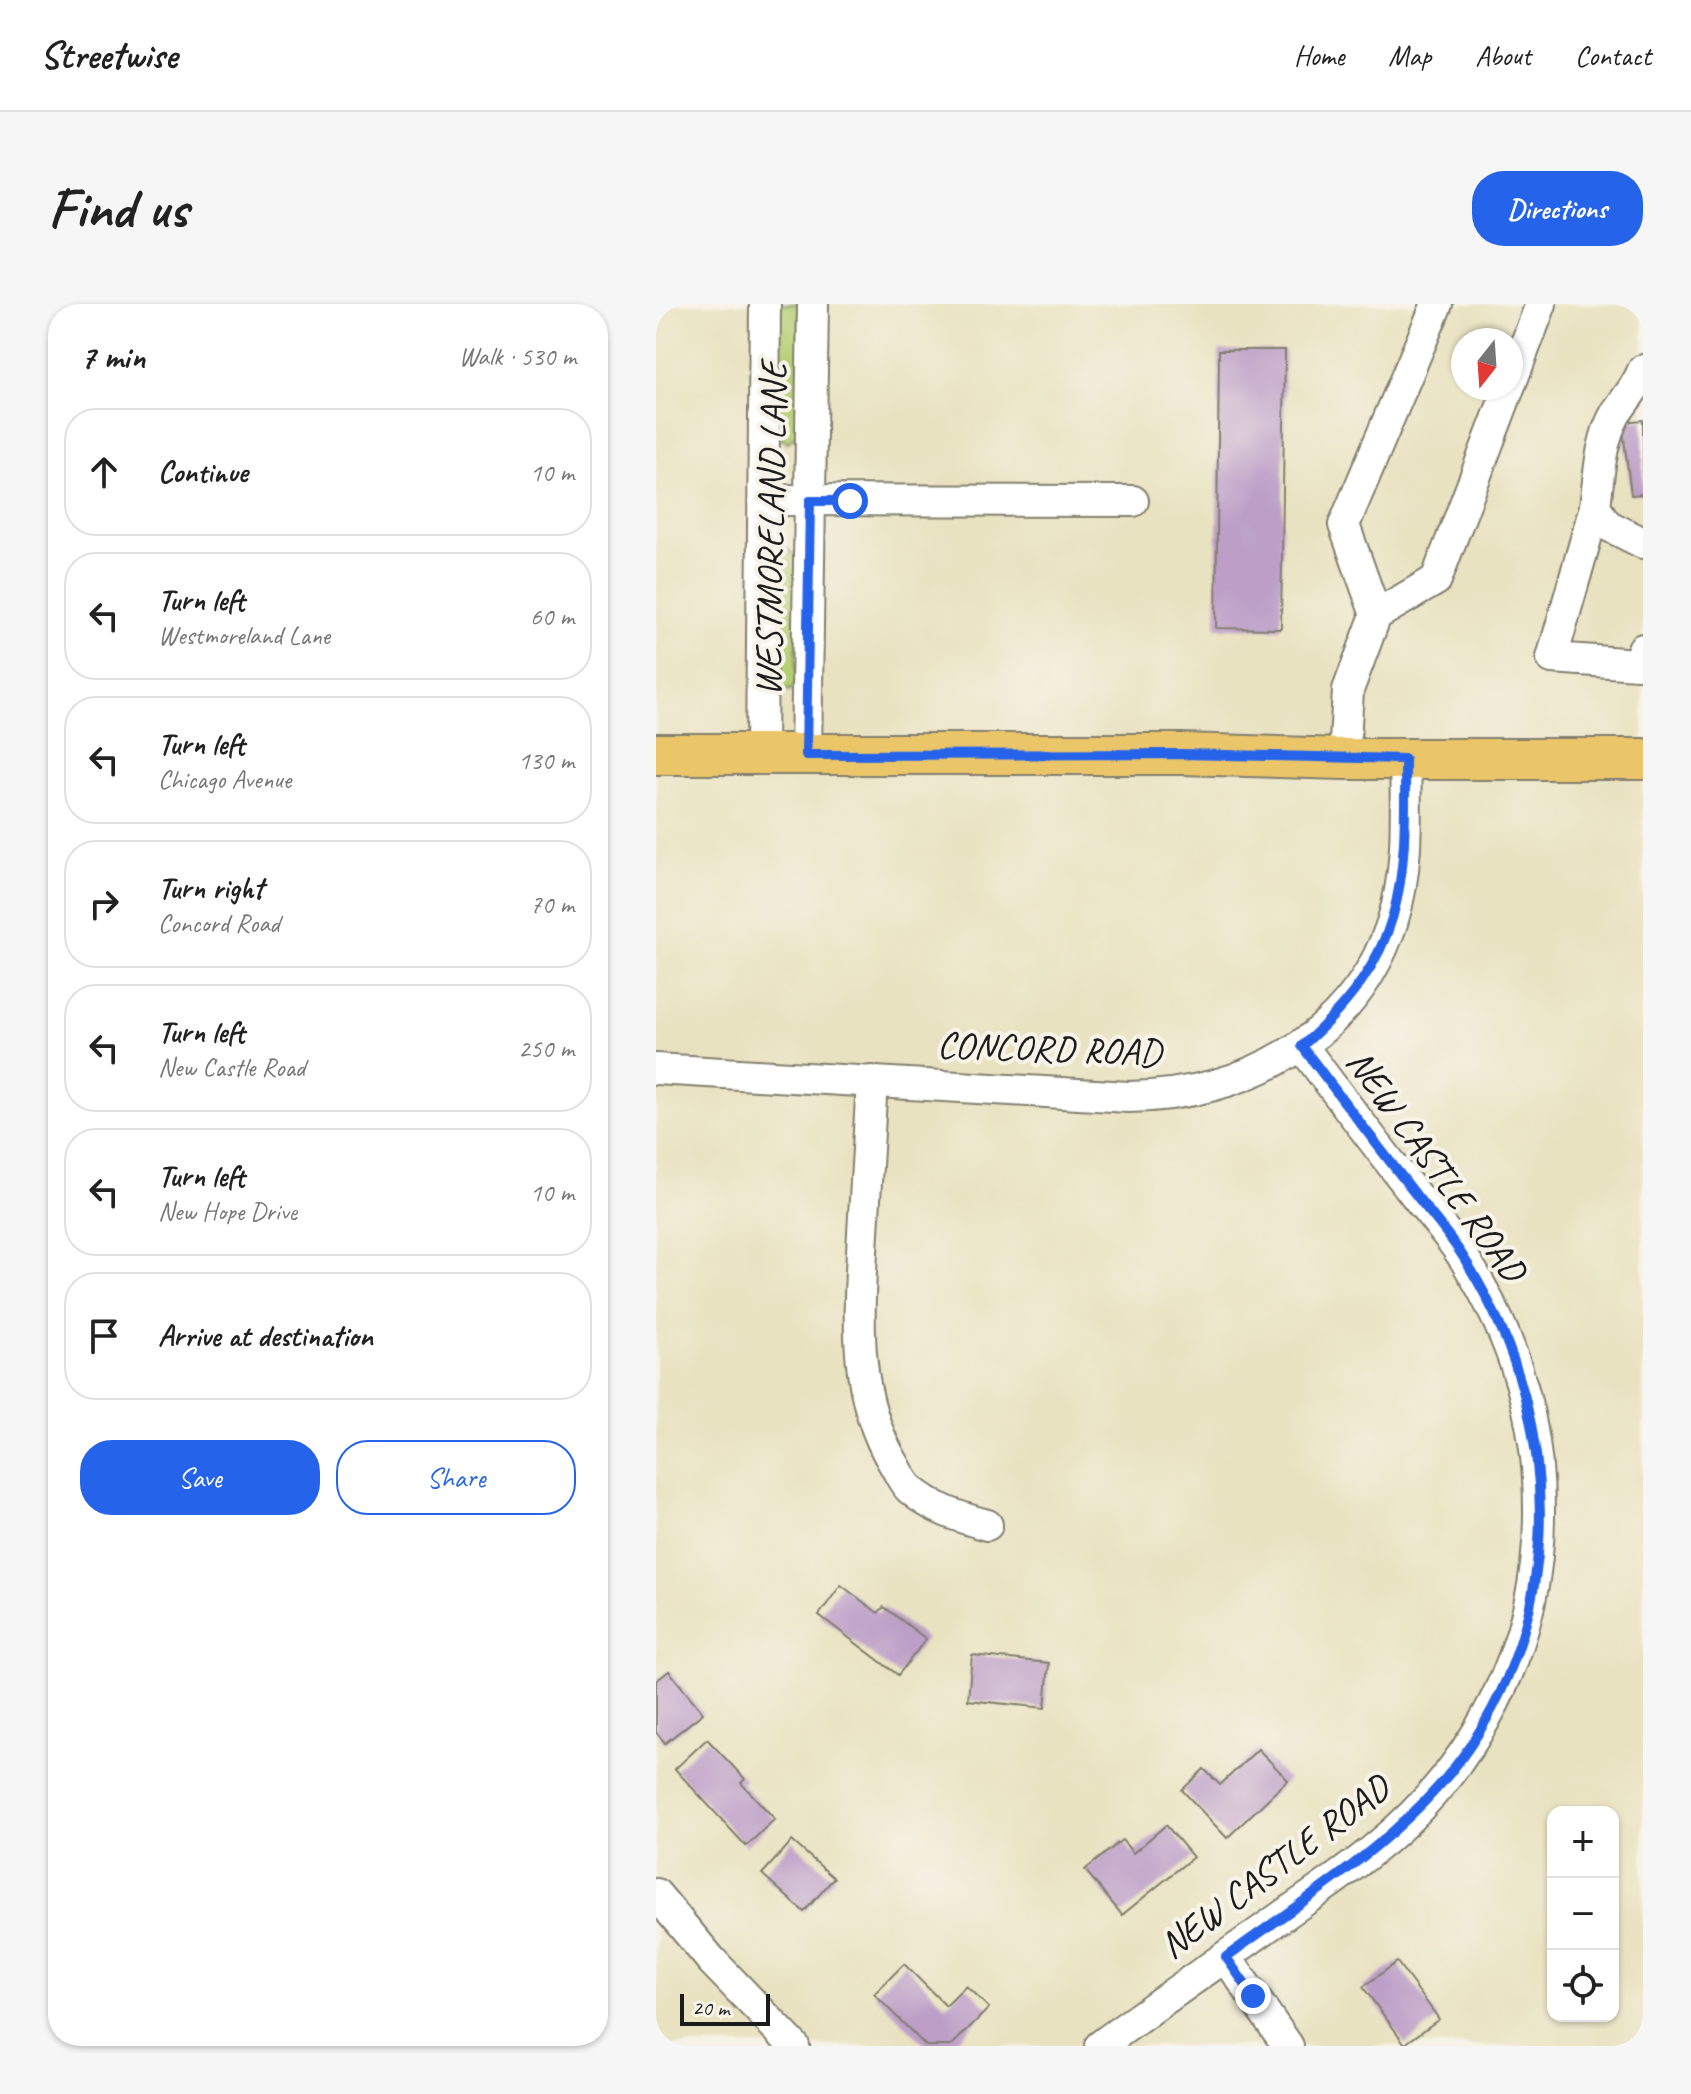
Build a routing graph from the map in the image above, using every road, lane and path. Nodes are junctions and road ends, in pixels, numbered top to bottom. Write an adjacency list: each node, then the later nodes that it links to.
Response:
1 (765, 304): 8 (street, WESTMORELAND LANE)
2 (813, 304): 9 (street, WESTMORELAND LANE)
3 (1437, 304): 13 (street)
4 (1541, 304): 5 (street)
5 (1523, 352)
6 (1643, 370): 11 (street)
7 (1505, 400): 13 (street)
8 (764, 500): 9 (street); 16 (street, WESTMORELAND LANE)
9 (810, 501): 10 (street); 17 (street, WESTMORELAND LANE)
10 (1133, 501)
11 (1595, 507): 12 (street); 14 (street)
12 (1643, 543)
13 (1376, 615): 18 (street)
14 (1643, 649)
15 (656, 754): 16 (main road)
16 (761, 755): 17 (main road)
17 (806, 755): 18 (main road)
18 (1344, 759): 19 (main road)
19 (1405, 759): 20 (main road); 21 (street, CONCORD ROAD)
20 (1643, 759)
21 (1302, 1046): 23 (street, CONCORD ROAD); 26 (street, NEW CASTLE ROAD)
22 (656, 1069): 23 (street, CONCORD ROAD)
23 (872, 1081): 24 (street)
24 (987, 1525)
25 (656, 1894): 27 (street)
26 (1226, 1957): 28 (street, NEW CASTLE ROAD); 29 (street)
27 (794, 2046)
28 (1100, 2046)
29 (1288, 2046)

